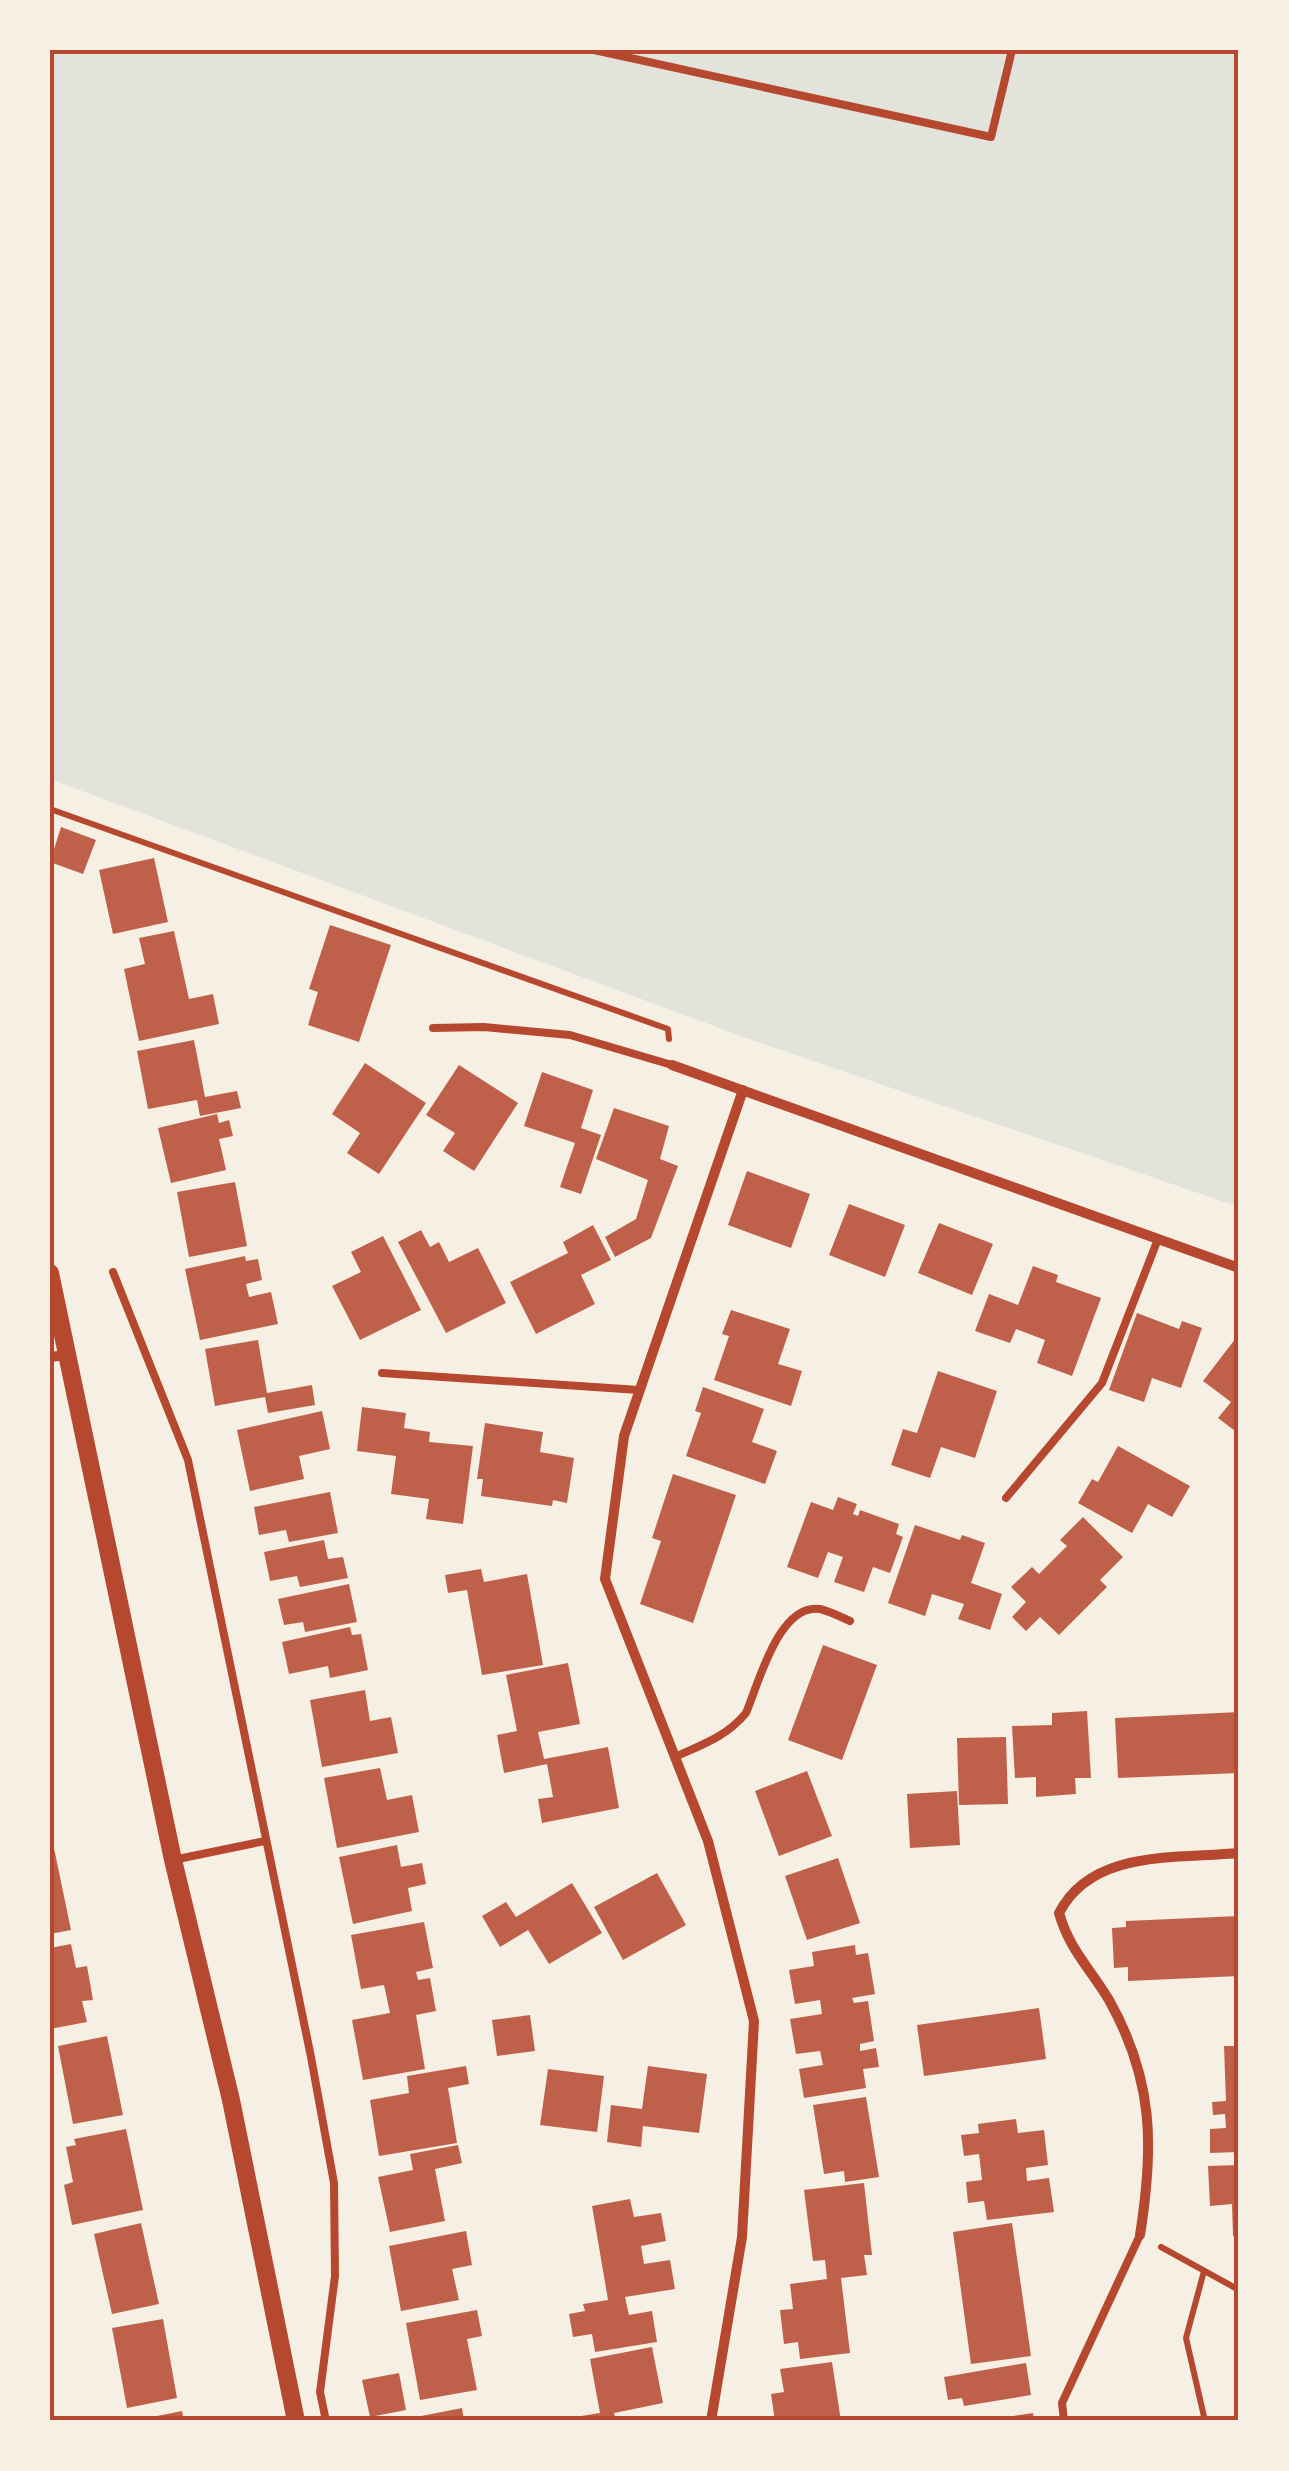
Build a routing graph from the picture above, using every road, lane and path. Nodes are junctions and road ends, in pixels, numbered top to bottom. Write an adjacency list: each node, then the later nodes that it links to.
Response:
1 (594, 50): 2 (lane)
2 (1012, 50)
3 (50, 809): 5 (path)
4 (433, 1028): 5 (lane)
5 (672, 1065): 6 (street)
6 (743, 1090): 7 (street); 13 (street)
7 (1158, 1239): 8 (street); 14 (lane)
8 (1239, 1268)
9 (113, 1272): 17 (lane)
10 (50, 1273): 11 (street)
11 (59, 1356): 19 (street)
12 (382, 1374): 13 (lane)
13 (640, 1390): 16 (street)
14 (1006, 1498)
15 (850, 1621): 16 (lane)
16 (677, 1756): 26 (street)
17 (265, 1841): 19 (lane); 25 (lane)
18 (1239, 1854): 20 (street)
19 (173, 1860): 24 (street)
20 (1140, 2235): 21 (path); 27 (lane)
21 (1204, 2271): 22 (path); 23 (path)
22 (1239, 2290)
23 (1202, 2420)
24 (296, 2421)
25 (326, 2421)
26 (711, 2421)
27 (1064, 2421)

